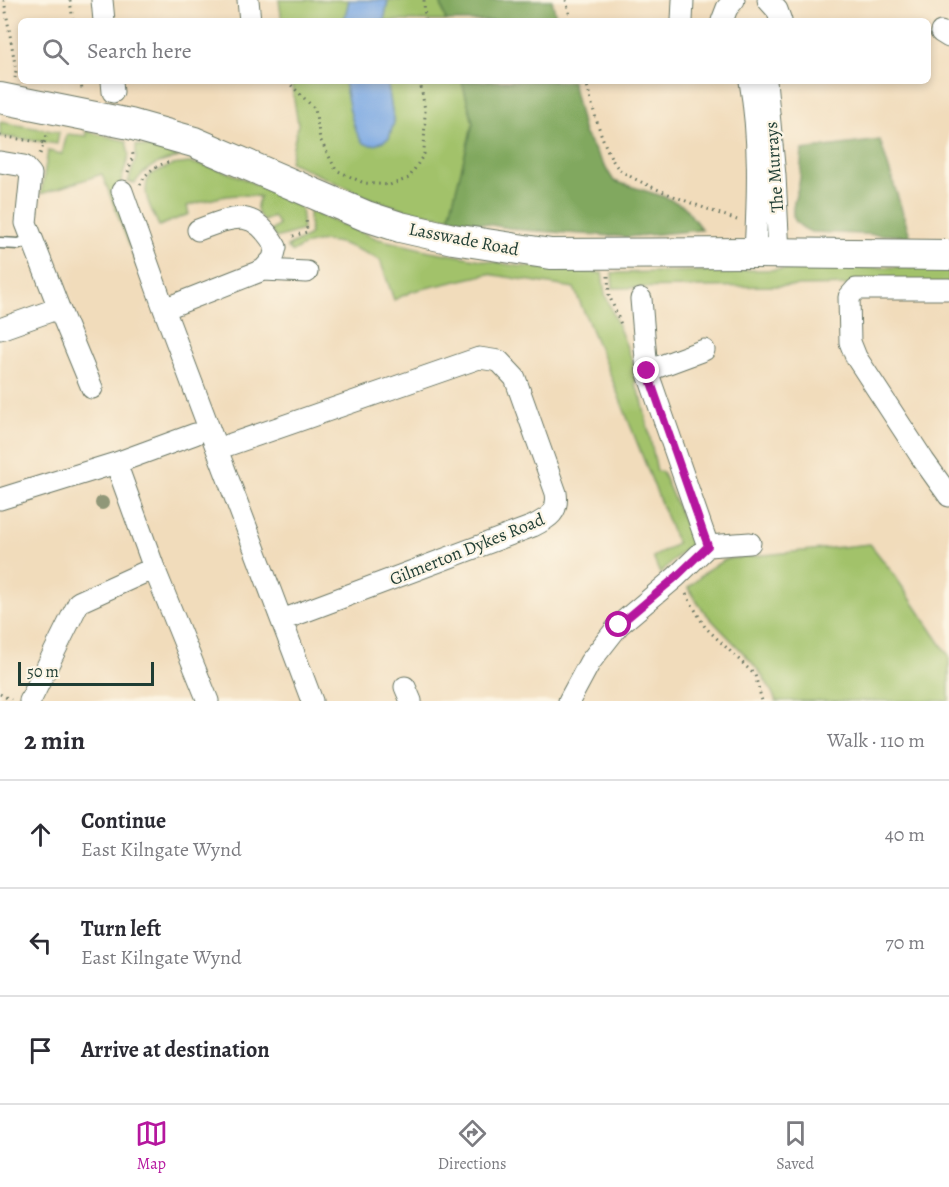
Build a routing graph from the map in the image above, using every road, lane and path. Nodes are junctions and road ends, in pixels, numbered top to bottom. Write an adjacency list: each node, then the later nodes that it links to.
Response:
1 (4, 0): 21 (path)
2 (70, 0): 9 (path)
3 (102, 0): 10 (street)
4 (248, 0): 11 (street)
5 (424, 0): 12 (path)
6 (566, 0): 13 (path)
7 (683, 0): 14 (street)
8 (734, 0): 15 (street)
9 (73, 18)
10 (104, 18)
11 (250, 18)
12 (425, 18)
13 (570, 18)
14 (682, 18)
15 (723, 18)
16 (290, 84): 17 (path)
17 (421, 84)
18 (587, 84): 35 (path)
19 (750, 84): 35 (street, The Murrays)
20 (766, 84): 35 (street, The Murrays)
21 (7, 100): 23 (street, Lasswade Road)
22 (51, 125): 26 (path)
23 (134, 125): 25 (street, Lasswade Road); 29 (path)
24 (0, 136): 26 (path)
25 (194, 142): 29 (path); 30 (street, Lasswade Road)
26 (45, 143): 28 (path)
27 (0, 162): 28 (street)
28 (31, 174): 32 (street)
29 (131, 189): 43 (street)
30 (305, 191): 34 (path); 36 (street, Lasswade Road)
31 (198, 230): 34 (street)
32 (31, 240): 33 (lane); 42 (street)
33 (0, 243)
34 (273, 243): 38 (street)
35 (764, 244): 36 (street, Lasswade Road); 37 (street, Lasswade Road)
36 (607, 255): 44 (path)
37 (949, 255)
38 (263, 270): 39 (street); 43 (street)
39 (307, 272)
40 (949, 289): 52 (street)
41 (641, 299): 47 (street)
42 (58, 308): 45 (street); 48 (street)
43 (164, 309): 50 (street)
44 (623, 327)
45 (0, 329)
46 (704, 350): 47 (street)
47 (647, 371): 55 (street)
48 (92, 388)
49 (195, 434): 51 (street)
50 (217, 449): 58 (street); 58 (street, Gilmerton Dykes Road)
51 (116, 463): 53 (street); 56 (street)
52 (949, 496)
53 (0, 499)
54 (750, 543): 55 (street)
55 (708, 546): 57 (street)
56 (154, 568): 61 (street); 62 (street)
57 (676, 577): 64 (street); 65 (path)
58 (282, 620): 63 (street)
59 (0, 694): 60 (path)
60 (13, 701)
61 (30, 701)
62 (208, 701)
63 (312, 701)
64 (569, 701)
65 (762, 701)

